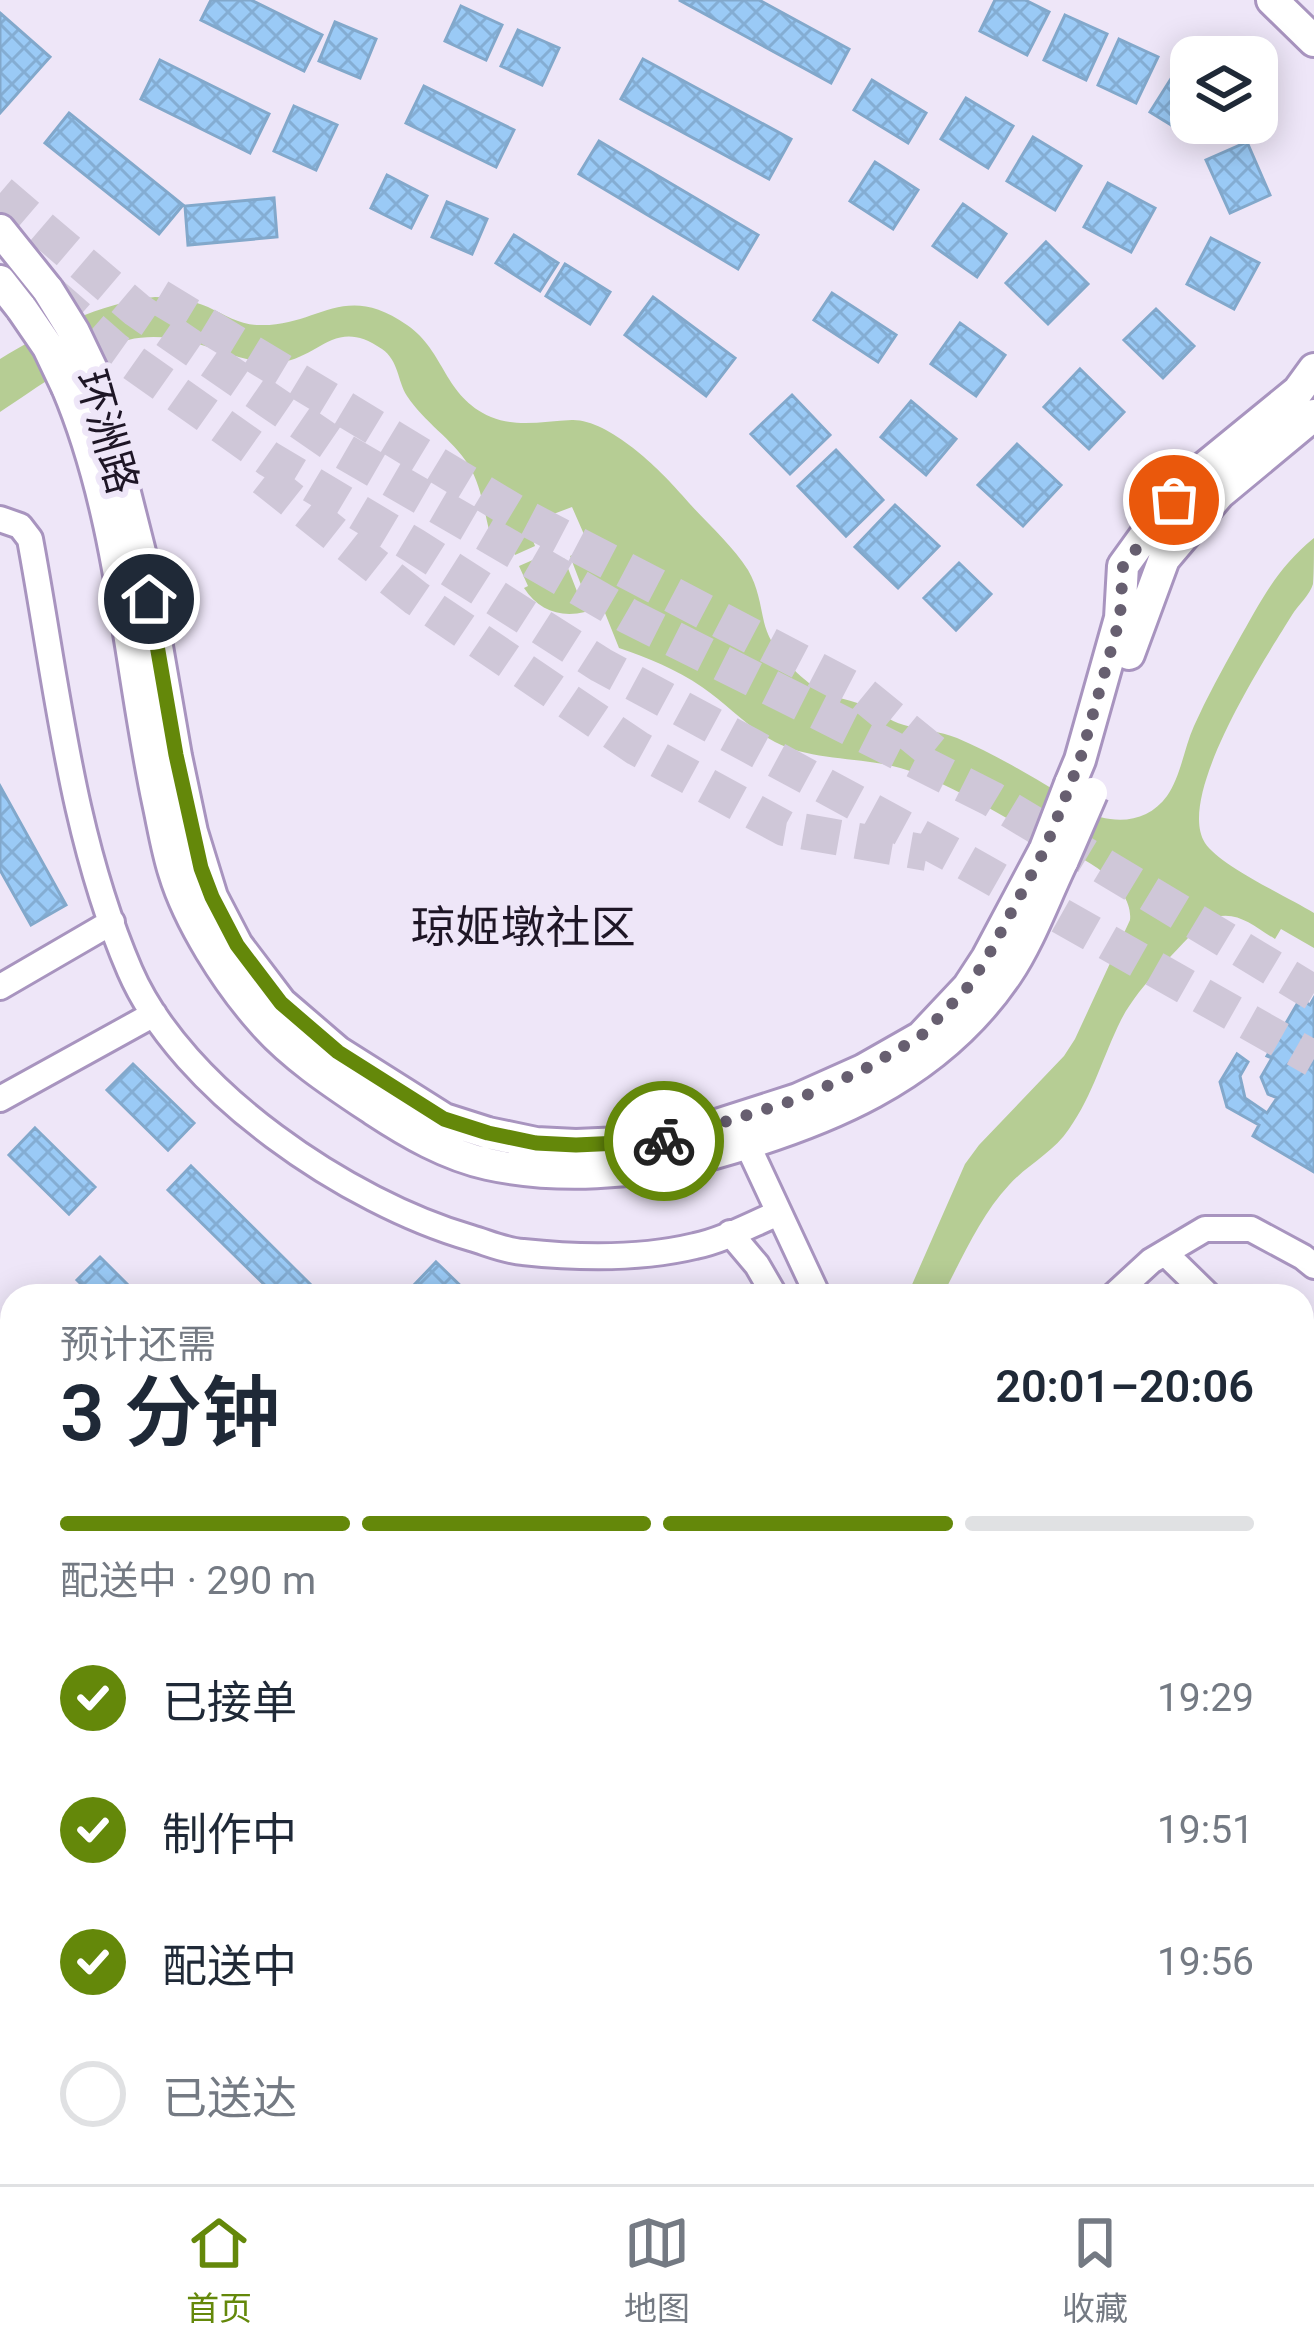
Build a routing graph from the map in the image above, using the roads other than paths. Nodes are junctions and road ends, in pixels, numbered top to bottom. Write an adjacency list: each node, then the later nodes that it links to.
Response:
1 (1272, 0): 2 (street)
2 (1314, 41)
3 (0, 230): 6 (street, 环洲路, bridge)
4 (0, 280): 6 (street, 环洲路, bridge)
5 (1314, 369): 9 (street, 环洲路)
6 (81, 382): 14 (street, 环洲路)
7 (1314, 415): 9 (street, 环洲路)
8 (0, 519): 10 (street)
9 (1129, 622): 14 (street, 环洲路, bridge)
10 (112, 922): 11 (street); 12 (street)
11 (0, 987)
12 (154, 1014): 13 (street); 16 (street)
13 (0, 1099)
14 (741, 1131): 15 (street)
15 (779, 1213): 16 (street); 20 (street)
16 (730, 1233): 19 (street)
17 (1165, 1253): 18 (street); 21 (street); 22 (street)
18 (1314, 1266)
19 (768, 1284)
20 (812, 1284)
21 (1126, 1284)
22 (1197, 1284)

